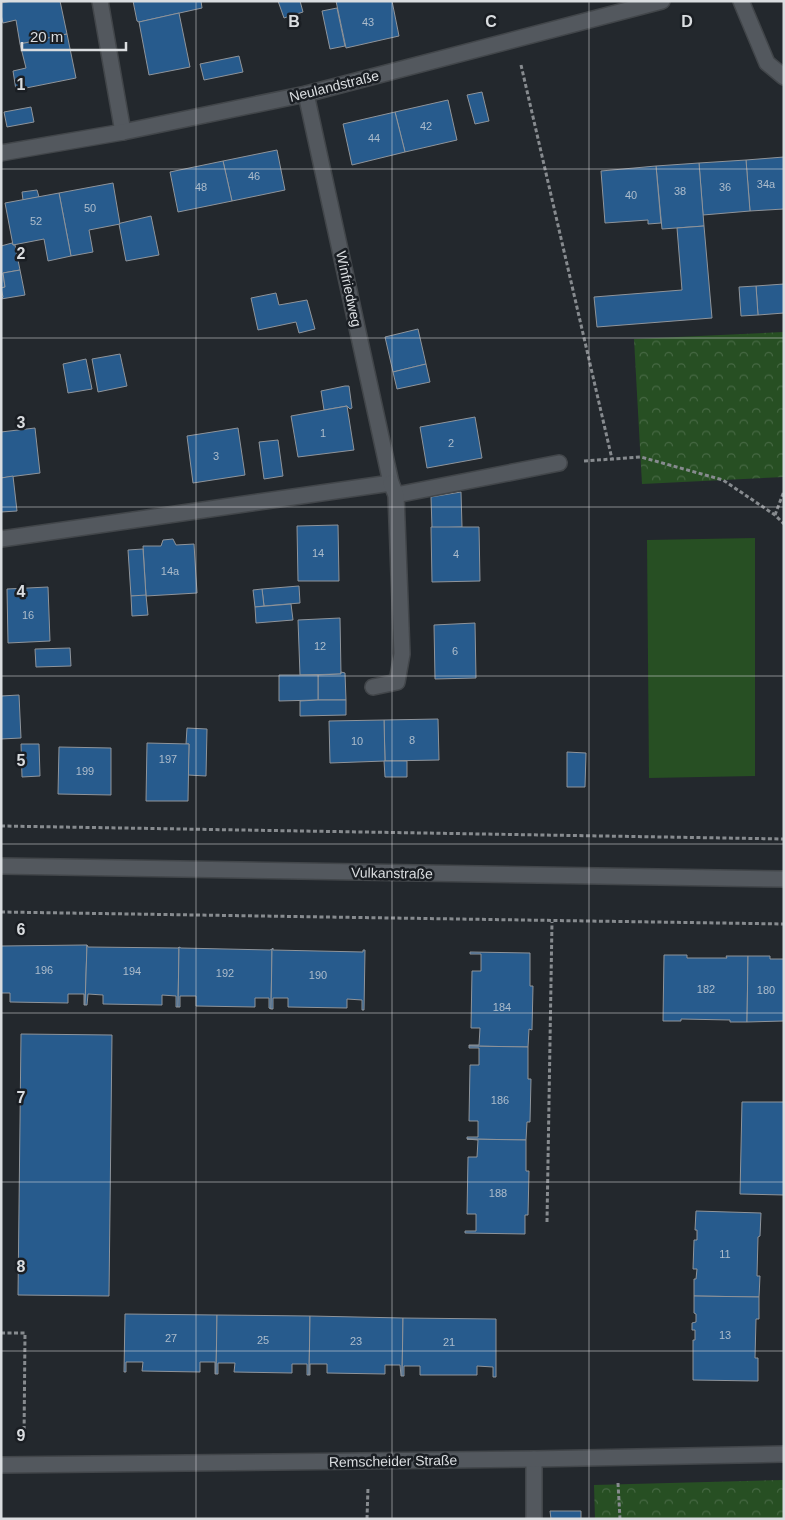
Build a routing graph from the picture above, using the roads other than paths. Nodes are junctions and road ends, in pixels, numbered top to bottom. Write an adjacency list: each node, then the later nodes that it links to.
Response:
1 (100, 1): 6 (street)
2 (662, 1): 5 (street, Neulandstraße)
3 (741, 1): 4 (street)
4 (784, 77)
5 (306, 94): 6 (street, Neulandstraße); 9 (street, Winfriedweg)
6 (123, 132): 7 (street, Neulandstraße)
7 (1, 153)
8 (559, 463): 9 (street)
9 (394, 489): 10 (street); 11 (street, Winfriedweg)
10 (1, 539)
11 (374, 687)
12 (1, 866): 13 (street, Vulkanstraße)
13 (784, 879)
14 (784, 1454): 15 (street, Remscheider Straße)
15 (534, 1459): 16 (street, Remscheider Straße); 17 (street)
16 (1, 1465)
17 (534, 1519)

